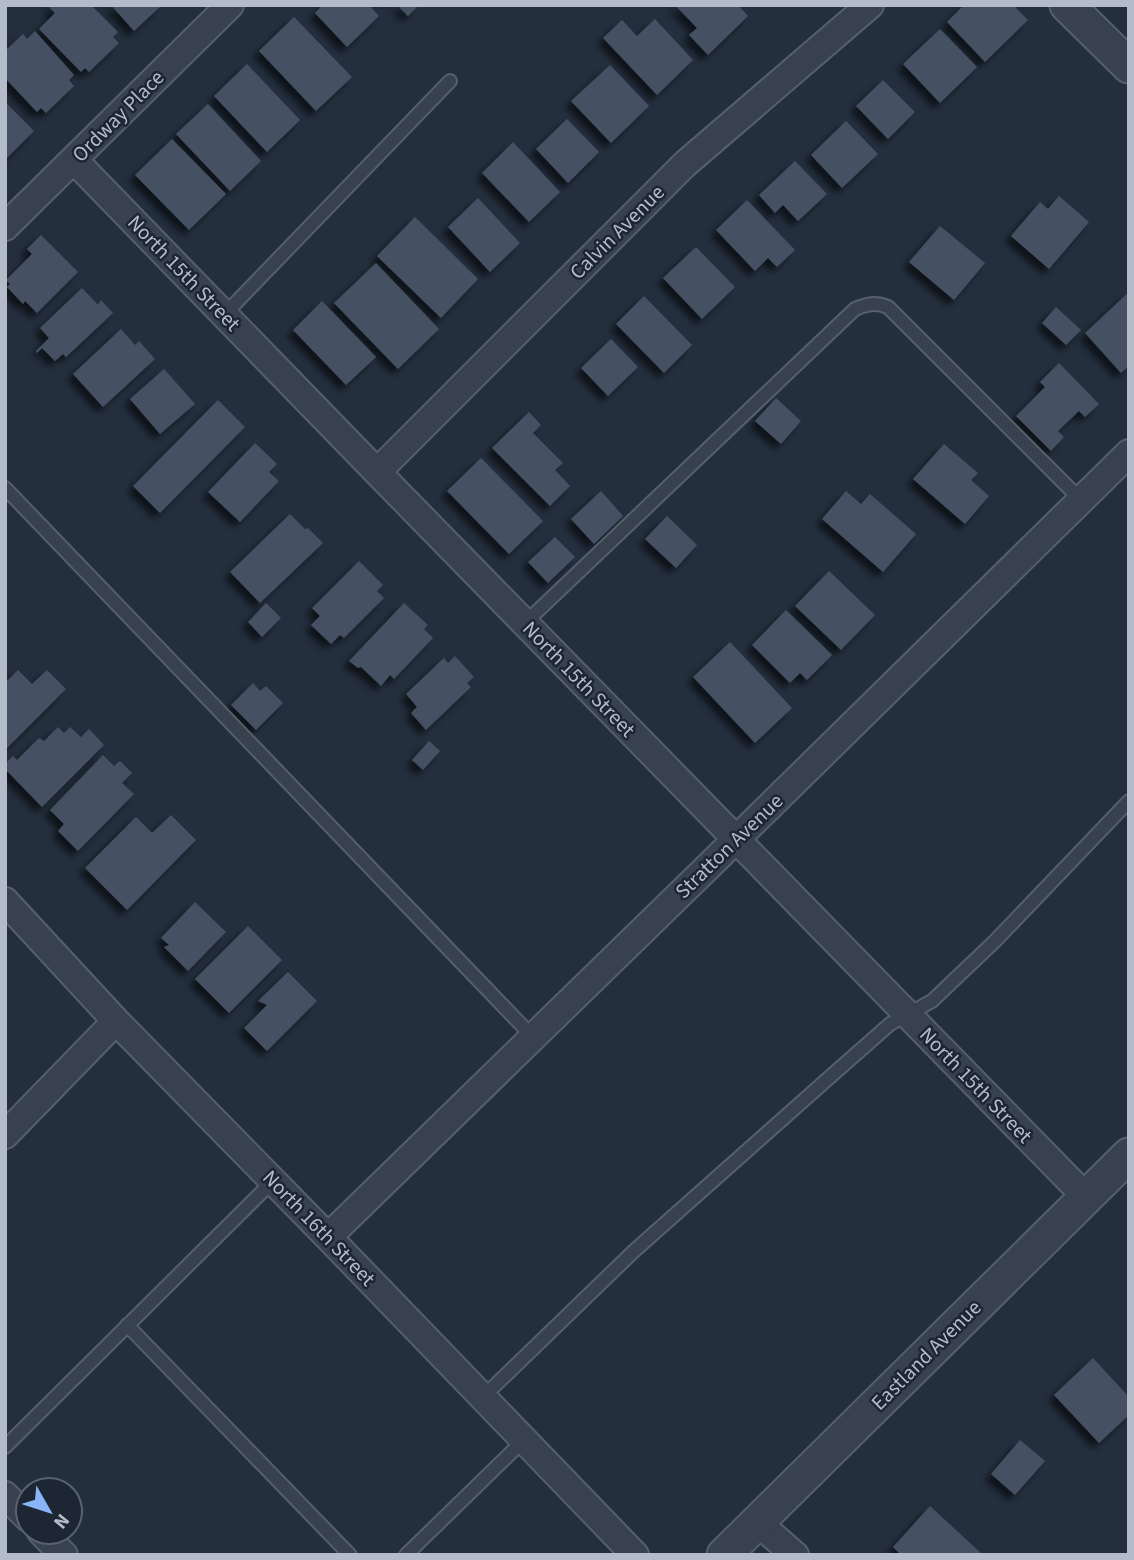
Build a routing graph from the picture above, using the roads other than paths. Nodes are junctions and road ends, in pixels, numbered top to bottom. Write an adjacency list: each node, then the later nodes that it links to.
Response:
1 (230, 5): 6 (street, Ordway Place)
2 (870, 5): 10 (street, Calvin Avenue)
3 (1067, 5): 4 (street)
4 (1129, 66)
5 (450, 81): 8 (lane)
6 (74, 160): 7 (street, Ordway Place); 8 (street, North 15th Street)
7 (5, 227)
8 (224, 315): 10 (street, North 15th Street)
9 (1129, 453): 12 (street, Stratton Avenue)
10 (377, 472): 13 (street, North 15th Street)
11 (5, 488): 19 (lane)
12 (1080, 500): 13 (lane); 15 (street, Stratton Avenue)
13 (525, 623): 15 (street, North 15th Street)
14 (1129, 801): 17 (lane)
15 (736, 839): 17 (street, North 15th Street); 19 (street, Stratton Avenue)
16 (5, 901): 18 (street, North 16th Street)
17 (908, 1015): 23 (street, North 15th Street); 26 (lane)
18 (116, 1021): 20 (street); 22 (street, North 16th Street)
19 (533, 1037): 24 (street, Stratton Avenue)
20 (5, 1135)
21 (1129, 1155): 23 (street, Eastland Avenue)
22 (273, 1181): 24 (street, North 16th Street); 25 (lane)
23 (1086, 1197): 29 (street, Eastland Avenue)
24 (328, 1237): 26 (street, North 16th Street)
25 (127, 1325): 28 (lane); 30 (lane)
26 (483, 1397): 27 (street, North 16th Street)
27 (524, 1440): 31 (lane); 32 (street, North 16th Street)
28 (5, 1447)
29 (757, 1522): 33 (street, Eastland Avenue); 34 (street)
30 (350, 1555)
31 (406, 1555)
32 (635, 1555)
33 (724, 1555)
34 (795, 1555)

